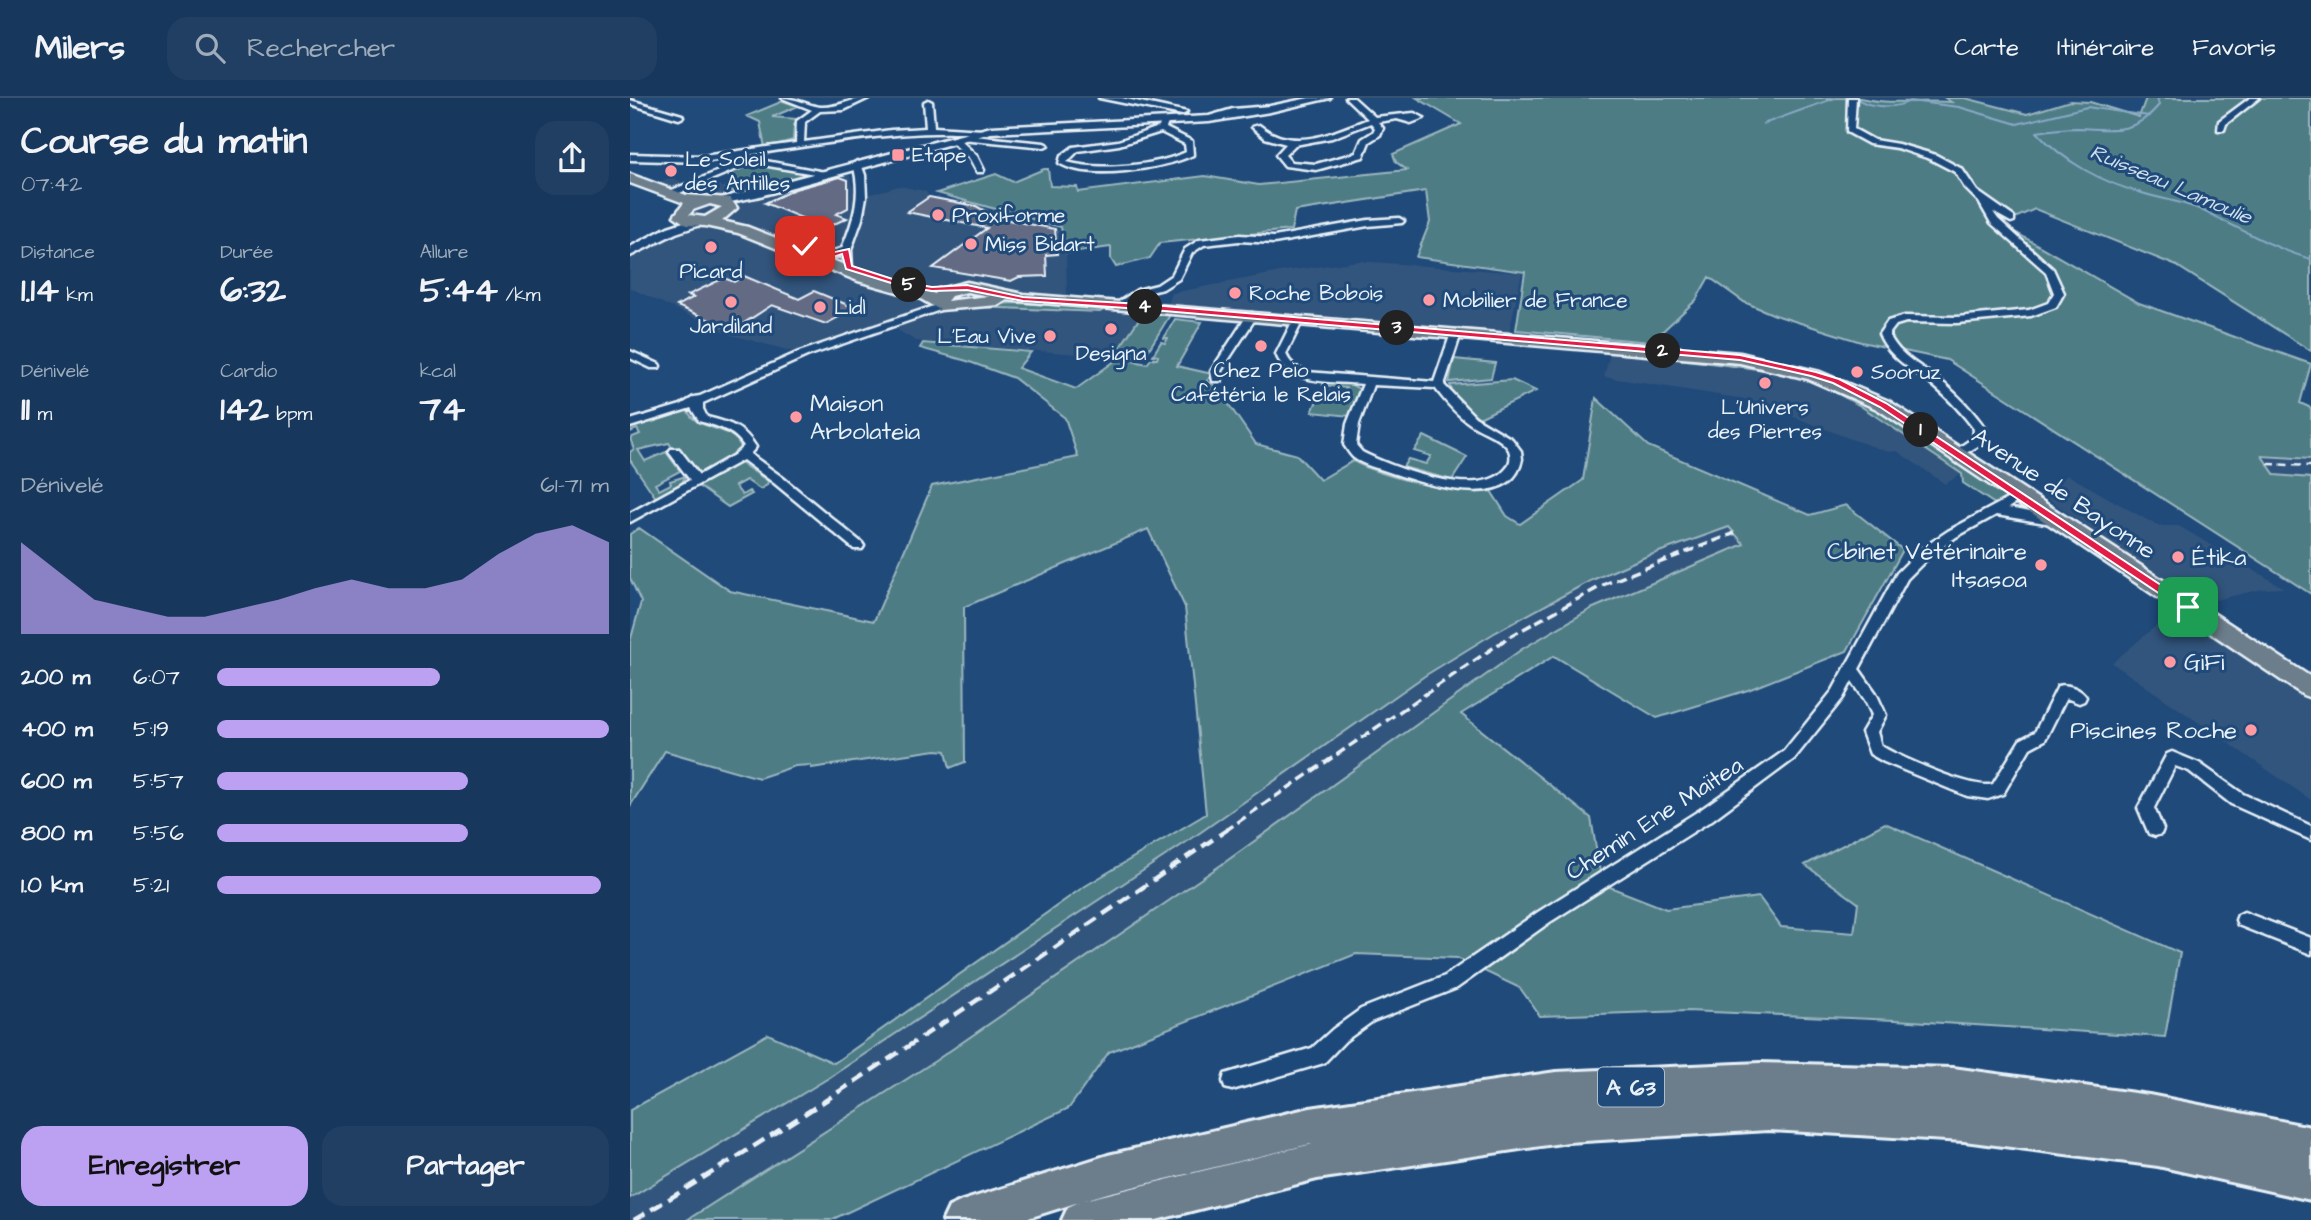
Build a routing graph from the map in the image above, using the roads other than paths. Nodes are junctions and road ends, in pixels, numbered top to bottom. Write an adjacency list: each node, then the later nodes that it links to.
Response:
1 (786, 98): 11 (street)
2 (864, 98): 11 (street)
3 (1104, 98): 10 (street)
4 (1325, 98): 12 (street)
5 (1350, 98): 15 (street)
6 (1852, 98): 33 (street)
7 (2256, 98): 19 (street)
8 (630, 102): 13 (street)
9 (928, 102): 20 (street)
10 (1157, 108): 12 (street); 16 (street)
11 (818, 109): 23 (street)
12 (1245, 112): 17 (street)
13 (678, 117)
14 (1400, 118): 15 (street)
15 (1373, 120): 24 (street); 24 (street)
16 (1145, 122): 17 (street); 21 (street)
17 (1164, 125): 17 (street)
18 (1256, 127): 24 (street)
19 (2221, 128)
20 (930, 130): 21 (street); 23 (street)
21 (983, 132): 22 (street)
22 (959, 139): 25 (street); 29 (street); 30 (street)
23 (800, 144): 26 (street)
24 (1291, 144)
25 (1044, 145)
26 (630, 157)
27 (729, 158): 28 (street)
28 (750, 161): 31 (street); 35 (street)
29 (857, 164): 31 (street); 40 (street)
30 (980, 170)
31 (826, 173): 34 (street)
32 (631, 182): 35 (main road); 35 (main road)
33 (1983, 202): 36 (street); 57 (street)
34 (726, 208): 35 (main road); 38 (main road)
35 (688, 209): 38 (main road); 39 (street)
36 (2011, 219)
37 (1399, 221): 45 (street)
38 (784, 242): 40 (main road); 44 (main road)
39 (630, 253)
40 (841, 258): 41 (main road)
41 (951, 289): 42 (main road); 44 (main road)
42 (973, 298): 43 (main road); 44 (main road)
43 (1023, 299): 45 (main road, Avenue de Bayonne)
44 (940, 304): 54 (street)
45 (1119, 305): 46 (main road, Avenue de Bayonne)
46 (1252, 316): 47 (main road, Avenue de Bayonne); 51 (street)
47 (1298, 320): 48 (main road, Avenue de Bayonne); 52 (street)
48 (1456, 333): 53 (street); 57 (main road, Avenue de Bayonne)
49 (630, 354): 50 (street)
50 (655, 366)
51 (1217, 379)
52 (1370, 381): 53 (street); 53 (street)
53 (1438, 385)
54 (698, 398): 55 (street); 58 (street)
55 (630, 424)
56 (675, 452): 59 (street)
57 (1957, 453): 60 (main road, Avenue de Bayonne)
58 (742, 454): 59 (street); 64 (street)
59 (697, 481): 62 (street)
60 (2020, 496): 61 (street, Chemin Ene Maïtea); 63 (main road, Avenue de Bayonne)
61 (1994, 510): 63 (street); 65 (street, Chemin Ene Maïtea)
62 (630, 518)
63 (2059, 521): 66 (main road, Avenue de Bayonne)
64 (858, 546)
65 (1851, 669): 67 (street); 72 (street, Chemin Ene Maïtea)
66 (2311, 689)
67 (2079, 697)
68 (2155, 829): 69 (street)
69 (2311, 833)
70 (2244, 920): 71 (street)
71 (2311, 946)
72 (1232, 1082)
73 (2311, 1145): 75 (highway, A 63)
74 (2311, 1181): 76 (highway, A 63)
75 (962, 1220)
76 (1081, 1220)

